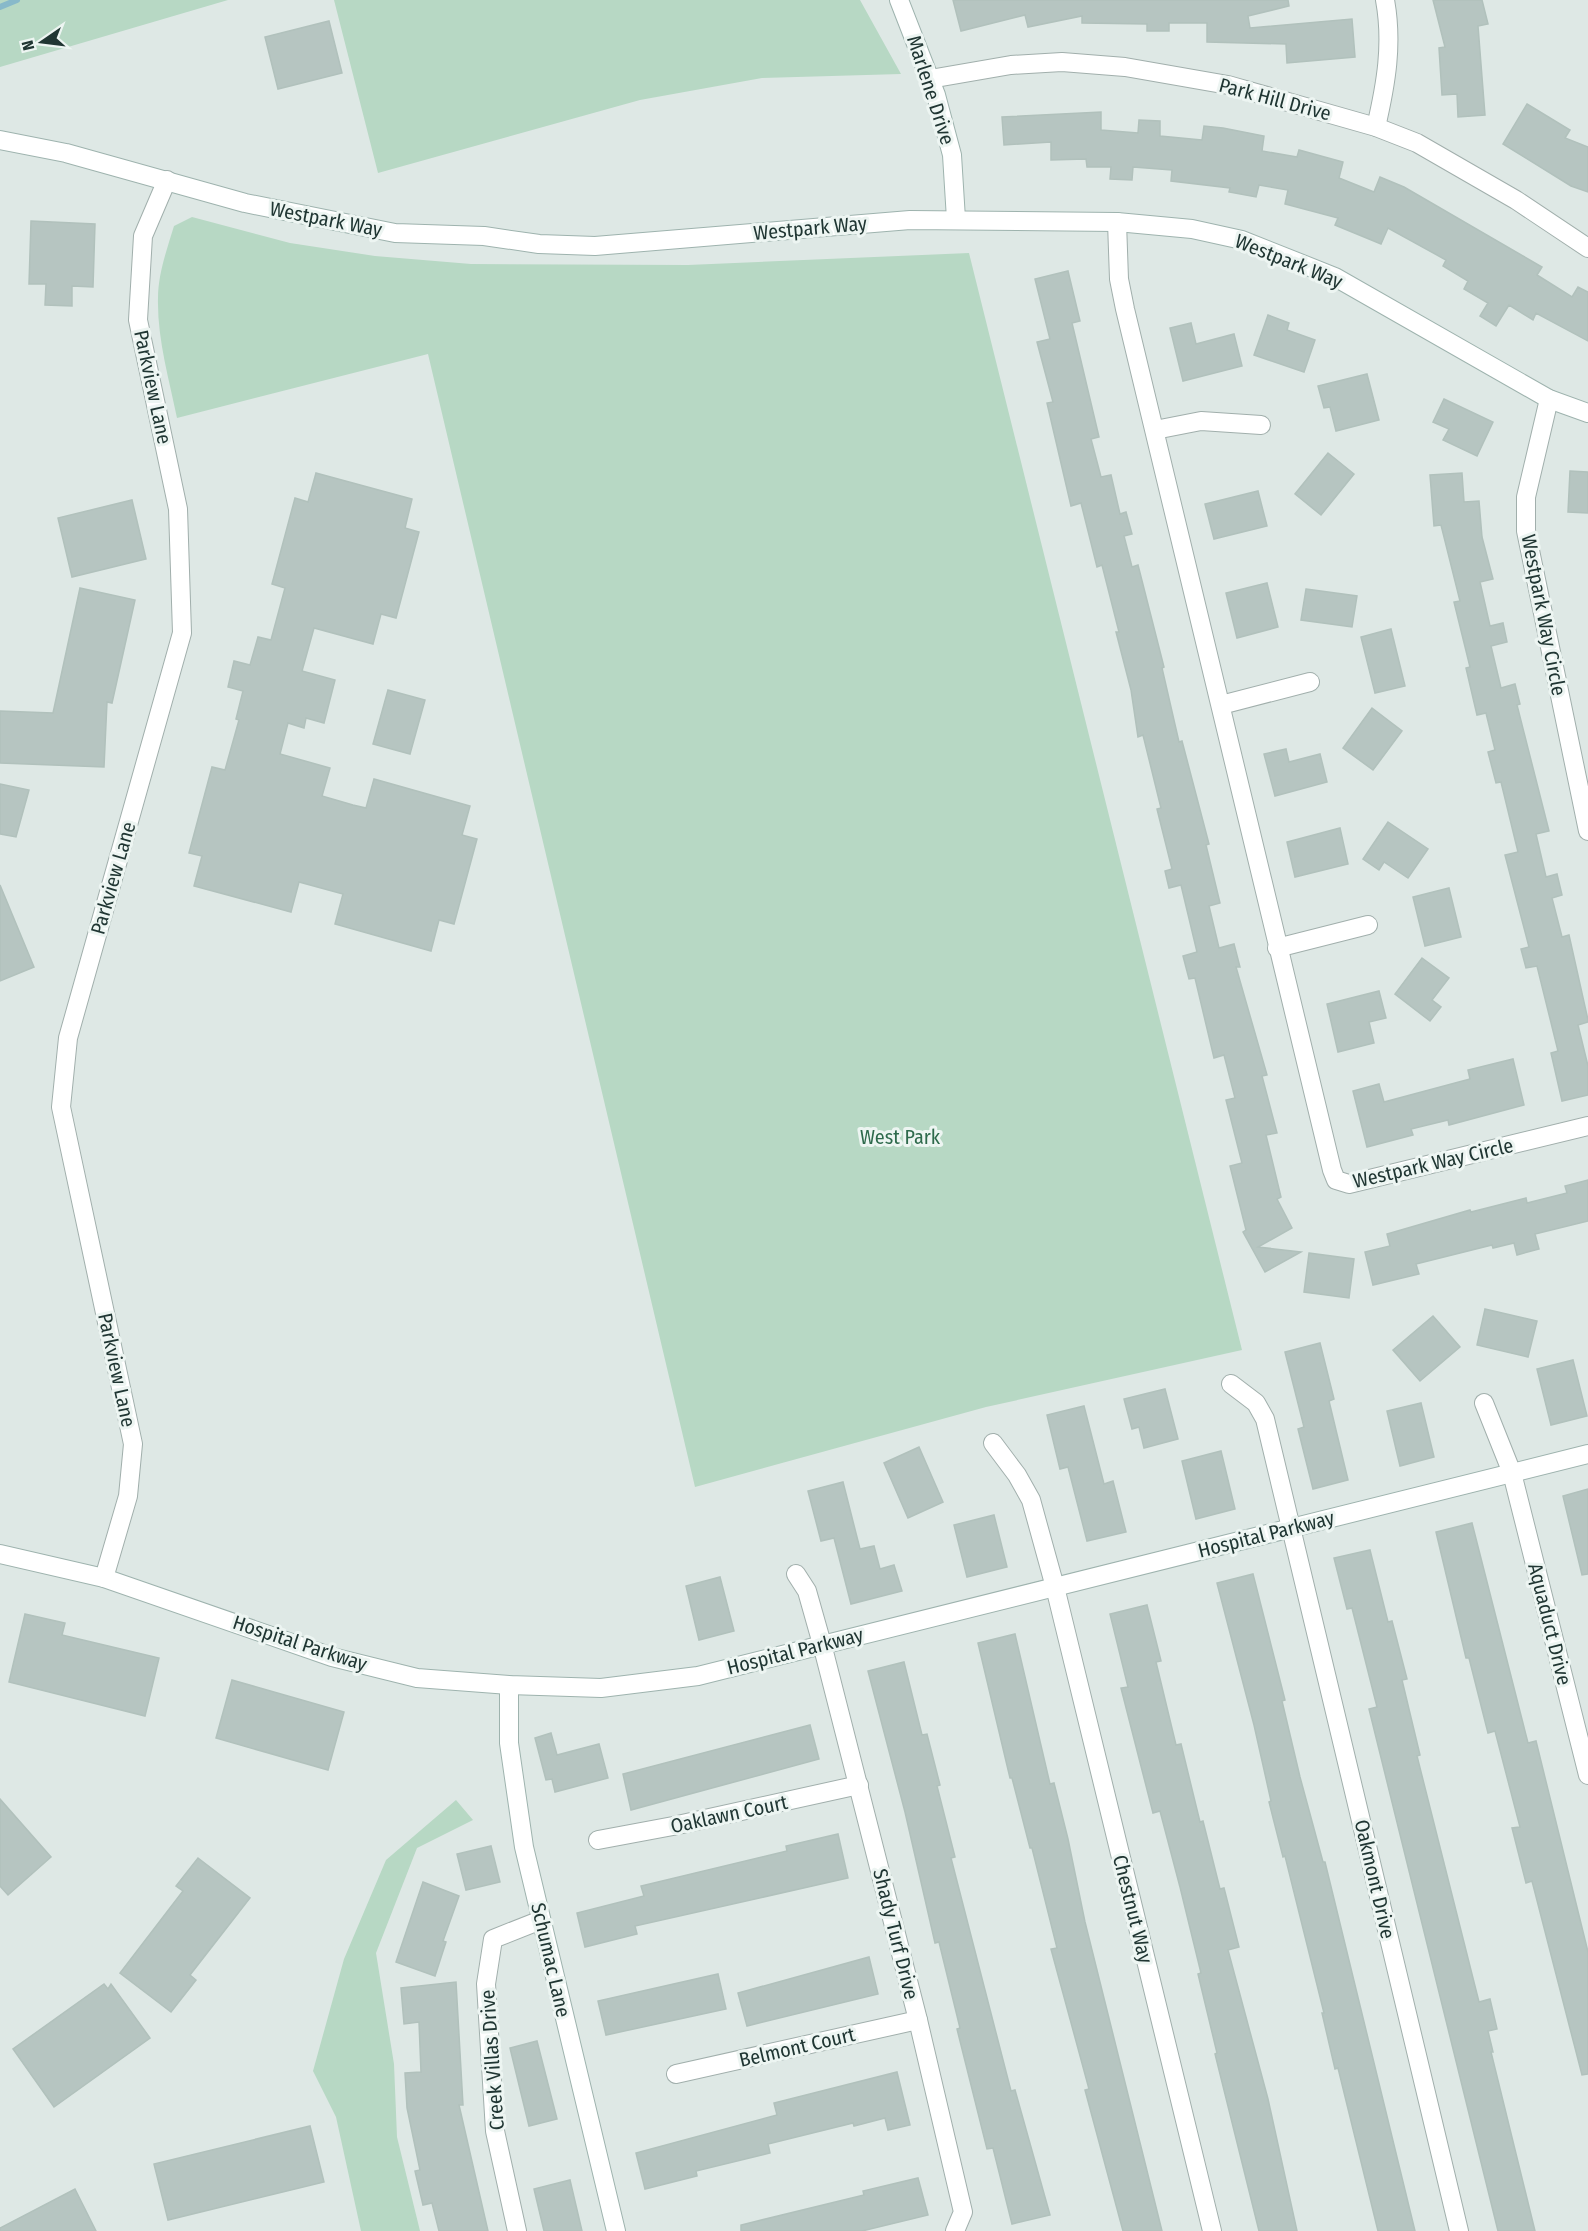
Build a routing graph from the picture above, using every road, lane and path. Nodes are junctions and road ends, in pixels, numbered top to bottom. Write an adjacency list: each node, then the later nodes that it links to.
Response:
1 (899, 0): 3 (street, Marlene Drive)
2 (1385, 0): 4 (street)
3 (930, 79): 4 (street, Park Hill Drive); 7 (street, Marlene Drive)
4 (1376, 127): 9 (street, Park Hill Drive)
5 (0, 140): 6 (street, Westpark Way)
6 (167, 180): 7 (street, Westpark Way); 28 (street, Parkview Lane)
7 (956, 219): 8 (street, Westpark Way)
8 (1117, 222): 10 (street, Westpark Way); 13 (street, Westpark Way Circle)
9 (1588, 248)
10 (1549, 399): 11 (street, Westpark Way); 16 (street, Westpark Way Circle)
11 (1588, 413)
12 (1261, 426): 13 (street)
13 (1155, 430): 15 (street, Westpark Way Circle)
14 (1310, 682): 15 (street)
15 (1221, 705): 18 (street, Westpark Way Circle)
16 (1588, 831)
17 (1368, 925): 18 (street)
18 (1277, 948): 19 (street, Westpark Way Circle)
19 (1588, 1126)
20 (1231, 1384): 25 (street, Oakmont Drive)
21 (1484, 1403): 24 (street, Aquaduct Drive)
22 (993, 1443): 29 (street, Chestnut Way)
23 (1588, 1454): 24 (street, Hospital Parkway)
24 (1512, 1473): 25 (street, Hospital Parkway); 32 (street, Aquaduct Drive)
25 (1292, 1527): 29 (street, Hospital Parkway); 42 (street, Oakmont Drive)
26 (0, 1554): 28 (street, Hospital Parkway)
27 (796, 1574): 30 (street, Shady Turf Drive)
28 (104, 1578): 31 (street, Hospital Parkway)
29 (1055, 1587): 30 (street, Hospital Parkway); 41 (street, Chestnut Way)
30 (822, 1644): 31 (street, Hospital Parkway); 33 (street, Shady Turf Drive)
31 (509, 1685): 35 (street, Schumac Lane)
32 (1588, 1775)
33 (859, 1785): 34 (street, Oaklawn Court); 36 (street, Shady Turf Drive)
34 (598, 1840)
35 (541, 1920): 39 (street, Creek Villas Drive); 40 (street, Schumac Lane)
36 (918, 2020): 37 (street, Belmont Court); 38 (street, Shady Turf Drive)
37 (676, 2074)
38 (958, 2227)
39 (517, 2231)
40 (616, 2231)
41 (1212, 2231)
42 (1459, 2231)

